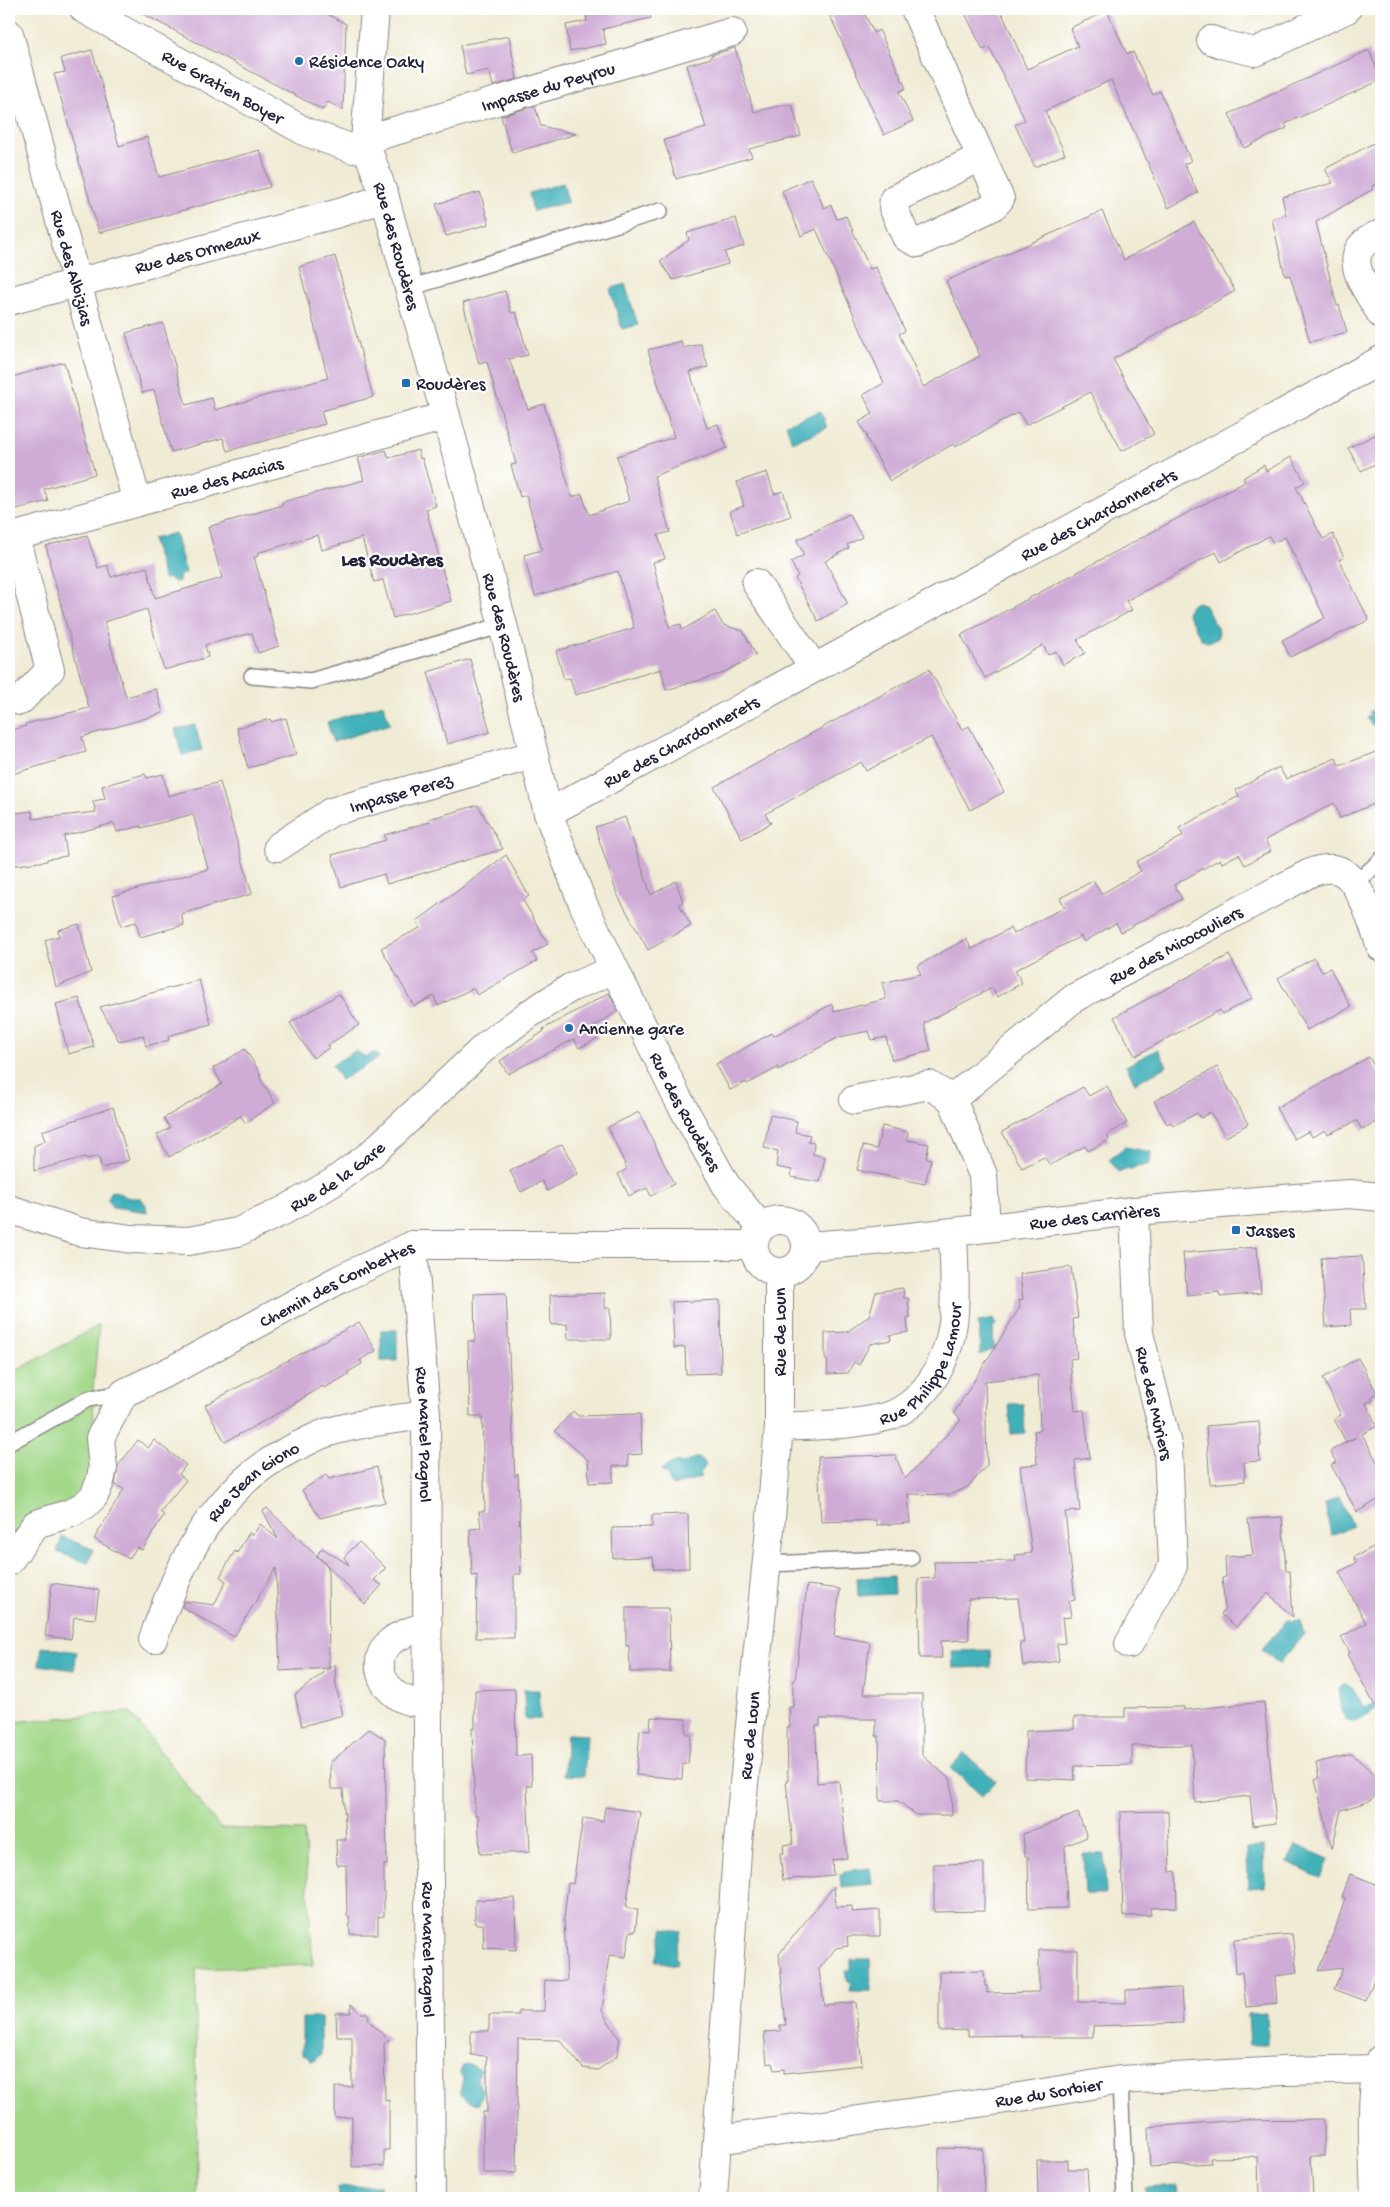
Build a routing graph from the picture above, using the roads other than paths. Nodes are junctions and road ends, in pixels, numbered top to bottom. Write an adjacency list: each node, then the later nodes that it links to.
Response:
1 (84, 9): 8 (street, Rue Gratien Boyer)
2 (376, 9): 8 (street, Rue des Roudères)
3 (915, 9): 9 (street)
4 (1346, 9): 7 (street)
5 (732, 32): 8 (street, Impasse du Peyrou)
6 (9, 34): 13 (street, Rue des Albizias)
7 (1211, 40)
8 (365, 142): 10 (street, Rue des Roudères)
9 (981, 157)
10 (385, 198): 13 (street, Rue des Ormeaux); 14 (street, Rue des Roudères)
11 (660, 211): 14 (lane)
12 (1381, 234): 16 (street)
13 (76, 282): 15 (street, Rue des Ormeaux); 19 (street, Rue des Albizias)
14 (408, 288): 18 (street, Rue des Roudères)
15 (9, 301)
16 (1381, 314)
17 (1381, 360): 23 (street, Rue des Chardonnerets)
18 (446, 416): 19 (street, Rue des Acacias); 22 (street, Rue des Roudères)
19 (137, 502): 20 (street, Rue des Acacias)
20 (12, 537): 25 (street)
21 (756, 584): 23 (street)
22 (503, 625): 24 (lane); 26 (street, Rue des Roudères)
23 (814, 668): 27 (street, Rue des Chardonnerets)
24 (252, 676)
25 (20, 701)
26 (533, 755): 27 (street, Rue des Roudères); 28 (street, Impasse Perez)
27 (548, 813): 32 (street, Rue des Roudères)
28 (278, 847)
29 (1381, 860): 30 (lane)
30 (1355, 884): 31 (street, Rue des Micocouliers); 33 (street, Rue des Micocouliers)
31 (1381, 947)
32 (613, 970): 36 (street, Rue de la Gare); 40 (street, Rue des Roudères)
33 (952, 1099): 34 (street); 38 (street)
34 (854, 1100)
35 (1381, 1197): 37 (street, Rue des Carrières)
36 (9, 1209)
37 (1134, 1211): 38 (street, Rue des Carrières); 53 (street, Rue des Mûriers)
38 (986, 1228): 39 (street, Rue des Carrières)
39 (953, 1232): 42 (street, Rue des Carrières); 46 (street, Rue Philippe Lamour)
40 (757, 1236): 41 (street, Chemin des Combettes); 42 (street); 43 (street)
41 (413, 1245): 44 (street, Chemin des Combettes); 45 (street, Rue Marcel Pagnol)
42 (806, 1246): 43 (street)
43 (779, 1272): 46 (street, Rue de Loun)
44 (124, 1393): 47 (lane, Chemin des Combettes); 49 (street)
45 (426, 1414): 51 (street, Rue Marcel Pagnol); 52 (street, Rue Jean Giono)
46 (779, 1427): 50 (street, Rue de Loun)
47 (9, 1443)
48 (911, 1558): 50 (lane)
49 (9, 1561)
50 (767, 1564): 57 (street, Rue de Loun)
51 (428, 1626): 54 (street, Rue Marcel Pagnol); 54 (street)
52 (153, 1639)
53 (1129, 1644)
54 (428, 1701): 58 (street, Rue Marcel Pagnol)
55 (1380, 2066): 56 (street, Rue du Sorbier); 61 (street)
56 (1120, 2080): 57 (street, Rue du Sorbier); 60 (lane)
57 (718, 2140): 59 (street, Rue de Loun)
58 (431, 2198)
59 (713, 2198)
60 (1125, 2198)
61 (1375, 2198)

